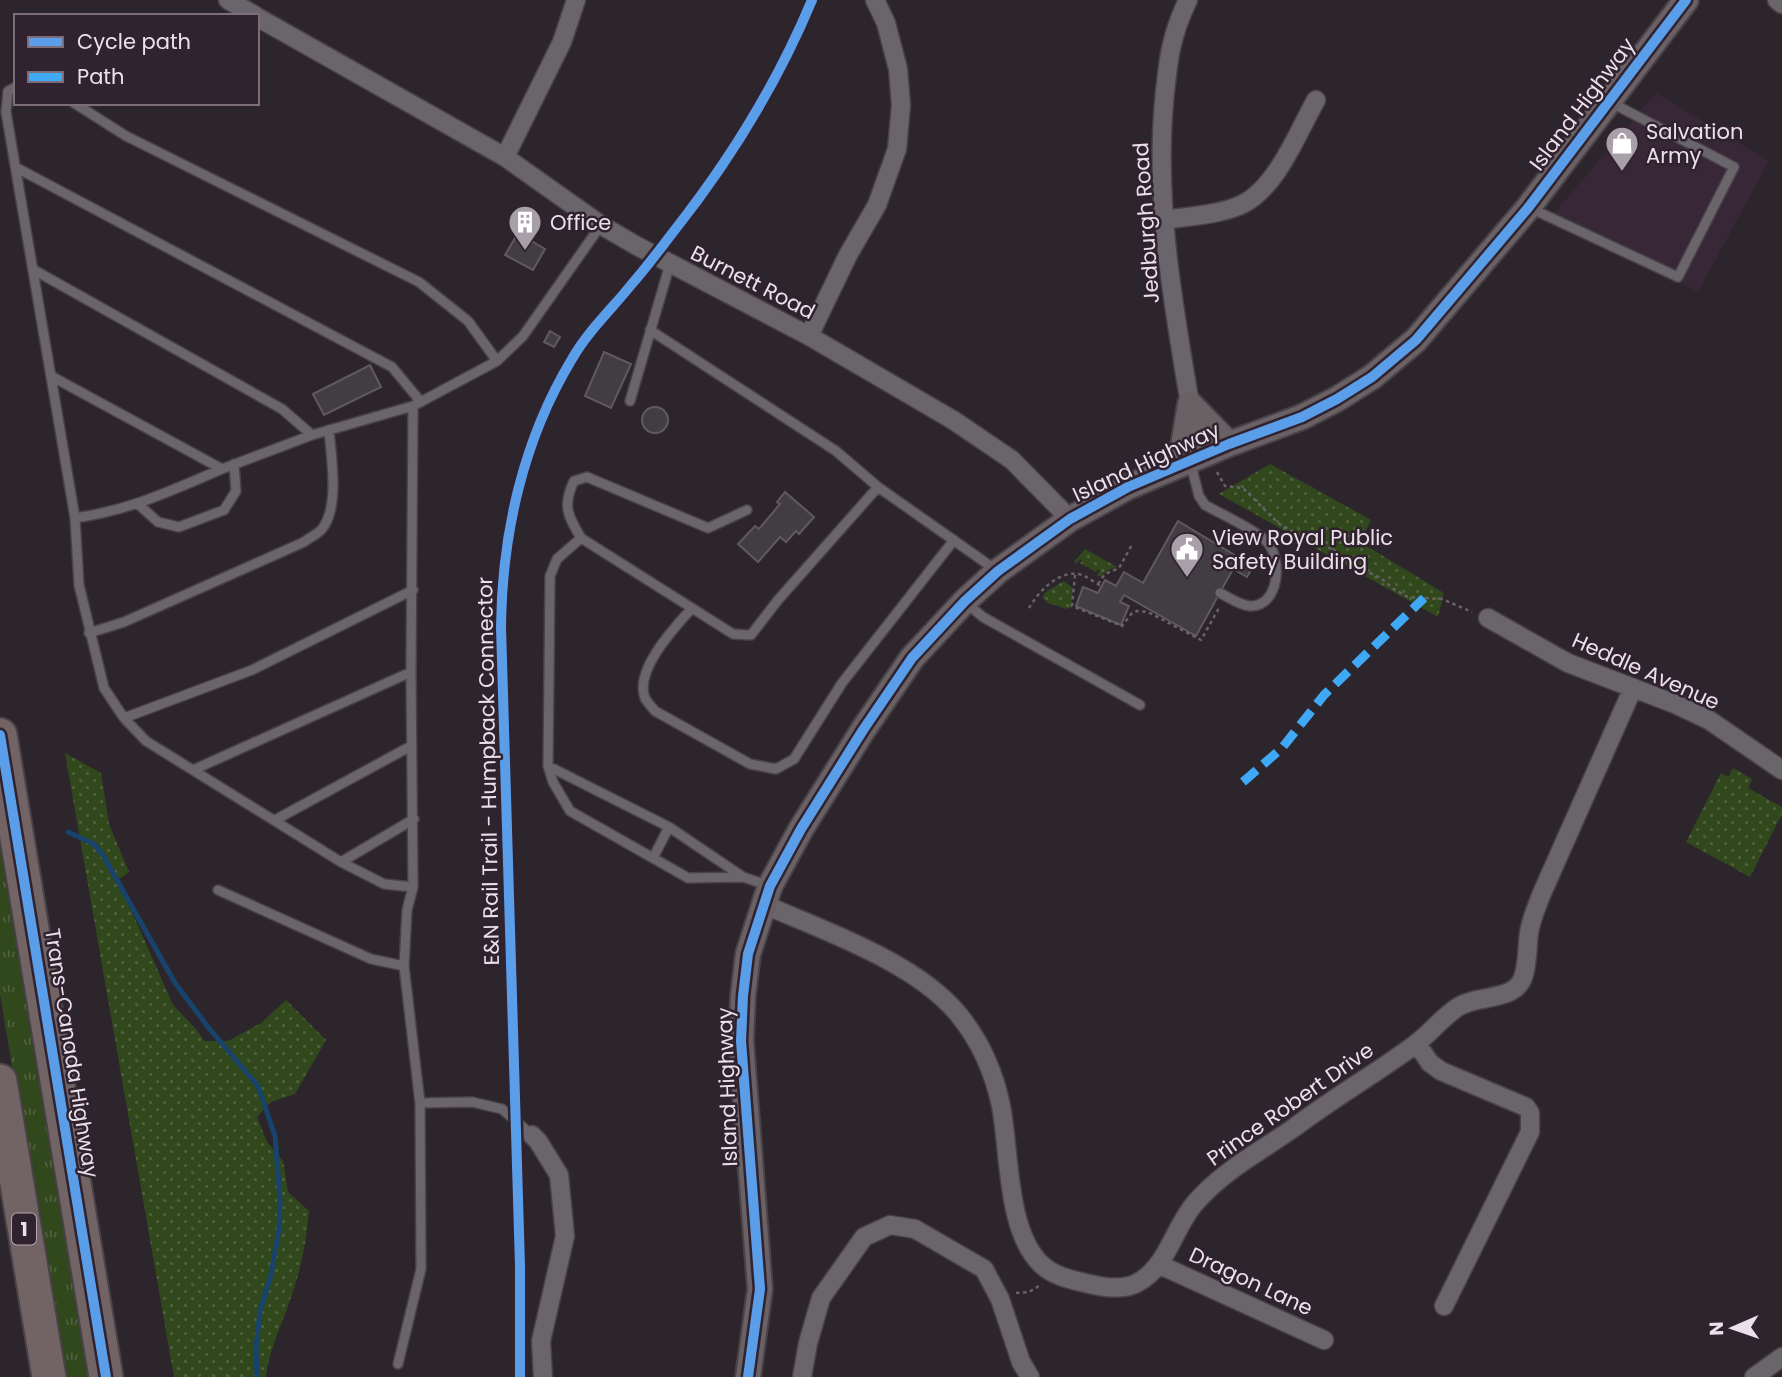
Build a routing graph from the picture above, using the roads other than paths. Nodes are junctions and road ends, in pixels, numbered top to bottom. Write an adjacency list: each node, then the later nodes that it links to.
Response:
1 (228, 0): 8 (street, Burnett Road)
2 (576, 0): 14 (street)
3 (875, 0): 22 (street)
4 (1188, 0): 17 (street, Jedburgh Road)
5 (1686, 0): 12 (main road, Island Highway)
6 (1777, 0): 7 (street)
7 (1782, 4)
8 (252, 14)
9 (259, 18): 14 (street, Burnett Road)
10 (14, 88): 15 (lane)
11 (1316, 100): 17 (street)
12 (1609, 101): 16 (main road, Island Highway); 16 (lane)
13 (77, 105): 23 (lane)
14 (505, 156): 18 (street, Burnett Road)
15 (16, 168): 20 (lane); 26 (lane)
16 (1528, 208): 30 (main road, Island Highway)
17 (1164, 220): 27 (street, Jedburgh Road)
18 (601, 225): 19 (street, Burnett Road); 23 (lane)
19 (670, 264): 21 (lane); 22 (street, Burnett Road)
20 (34, 270): 24 (lane); 29 (lane)
21 (650, 330): 25 (lane); 33 (lane)
22 (809, 336): 37 (street, Burnett Road)
23 (497, 361): 26 (lane)
24 (51, 376): 32 (lane); 36 (lane)
25 (630, 401)
26 (417, 404): 28 (lane); 41 (lane)
27 (1189, 404): 30 (main road); 30 (main road)
28 (329, 430): 29 (lane); 46 (lane)
29 (312, 435): 31 (lane)
30 (1202, 455): 37 (main road, Island Highway); 42 (lane)
31 (234, 464): 32 (lane); 34 (lane)
32 (222, 469): 34 (lane)
33 (878, 487): 39 (lane); 44 (lane)
34 (138, 504): 36 (lane)
35 (747, 510): 38 (lane)
36 (75, 518): 46 (lane)
37 (1070, 519): 40 (main road, Island Highway)
38 (581, 538): 44 (lane); 53 (lane)
39 (954, 540): 40 (lane); 44 (lane)
40 (998, 571): 43 (main road, Island Highway)
41 (413, 590): 47 (lane); 50 (lane)
42 (1220, 593)
43 (965, 601): 49 (lane); 64 (main road, Island Highway)
44 (691, 609)
45 (1488, 618): 48 (street, Heddle Avenue)
46 (89, 634): 50 (lane)
47 (411, 672): 52 (lane); 54 (lane)
48 (1633, 688): 55 (street, Heddle Avenue); 66 (street, Prince Robert Drive)
49 (1140, 705)
50 (124, 718): 54 (lane)
51 (0, 735): 76 (highway, Trans-Canada Highway)
52 (411, 746): 56 (lane); 57 (lane)
53 (548, 766): 58 (lane); 59 (lane)
54 (193, 770): 57 (lane)
55 (1782, 770)
56 (414, 819): 60 (lane); 62 (lane)
57 (275, 820): 60 (lane)
58 (669, 827): 59 (lane); 61 (lane)
59 (653, 858): 61 (lane)
60 (341, 862): 62 (lane)
61 (743, 877): 64 (lane)
62 (413, 887): 65 (lane)
63 (218, 890): 65 (lane)
64 (767, 895): 70 (street, Prince Robert Drive); 78 (main road, Island Highway)
65 (404, 966): 68 (lane)
66 (1417, 1044): 70 (street, Prince Robert Drive); 71 (street)
67 (0, 1082): 75 (highway, 1)
68 (420, 1103): 69 (lane); 74 (lane)
69 (532, 1135): 77 (street)
70 (1158, 1264): 72 (street, Dragon Lane)
71 (1444, 1306)
72 (1324, 1340)
73 (1782, 1357): 81 (street)
74 (398, 1364)
75 (49, 1377)
76 (106, 1377)
77 (543, 1377)
78 (748, 1377)
79 (803, 1377): 80 (street)
80 (1030, 1377)
81 (1754, 1377)

